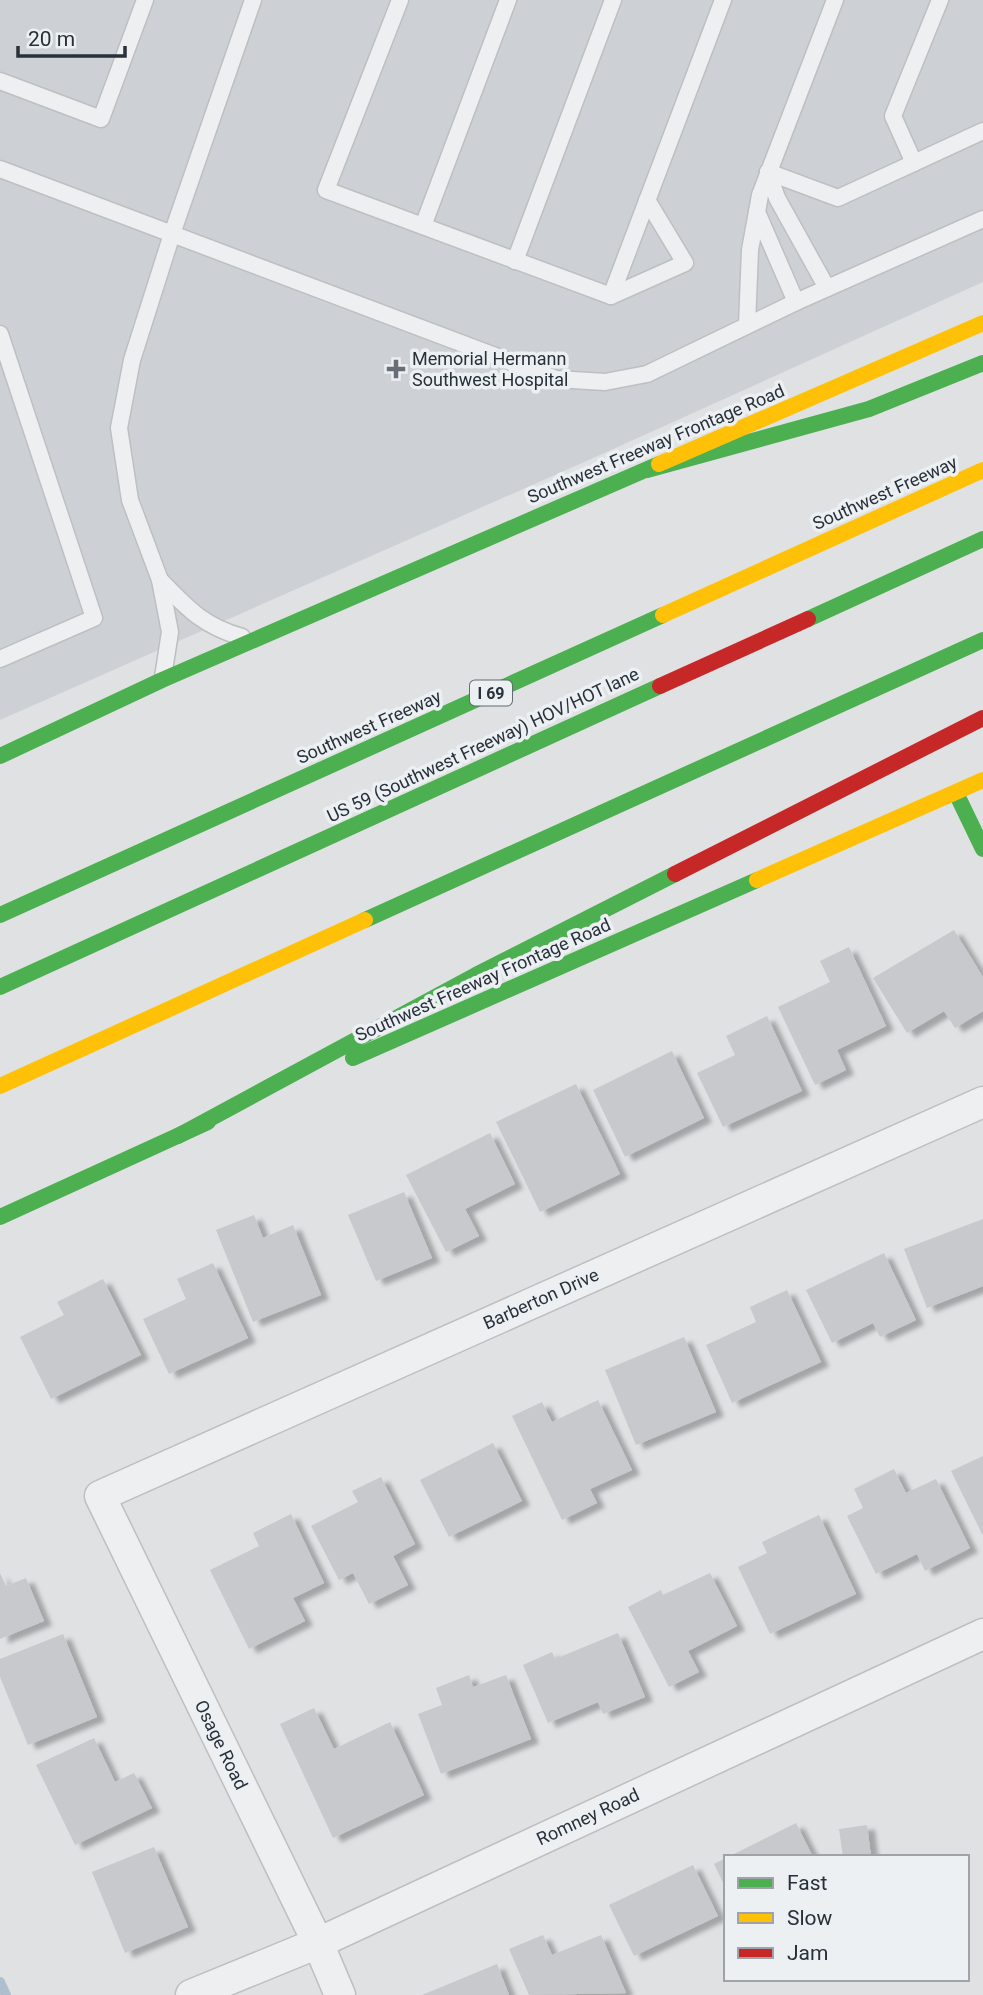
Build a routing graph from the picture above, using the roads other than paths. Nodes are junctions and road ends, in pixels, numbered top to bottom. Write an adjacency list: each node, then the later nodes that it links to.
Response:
1 (145, 0): 9 (lane)
2 (253, 0): 18 (lane)
3 (400, 0): 17 (lane)
4 (508, 0): 17 (lane)
5 (613, 0): 19 (lane)
6 (723, 0): 14 (lane)
7 (835, 0): 13 (lane)
8 (940, 0): 11 (lane)
9 (0, 81)
10 (983, 131): 11 (lane)
11 (914, 163): 13 (lane)
12 (0, 169): 18 (lane)
13 (768, 172): 15 (lane); 20 (lane)
14 (647, 200): 21 (lane); 21 (lane)
15 (757, 212): 22 (lane); 24 (lane)
16 (983, 219): 20 (lane)
17 (423, 226): 19 (lane)
18 (172, 234): 24 (lane); 30 (lane)
19 (515, 261): 21 (lane)
20 (827, 288): 22 (lane)
21 (611, 296)
22 (796, 302): 24 (lane)
23 (983, 323): 27 (main road, Southwest Freeway Frontage Road)
24 (747, 325)
25 (0, 334): 33 (lane)
26 (983, 363): 27 (main road)
27 (647, 470): 31 (main road, Southwest Freeway Frontage Road)
28 (983, 470): 40 (main road, Southwest Freeway / I 69)
29 (983, 539): 41 (main road, US 59 (Southwest Freeway) HOV/HOT lane)
30 (160, 580): 31 (lane); 34 (lane)
31 (253, 640): 34 (main road, Southwest Freeway Frontage Road)
32 (983, 640): 42 (main road)
33 (0, 659)
34 (162, 680): 36 (main road, Southwest Freeway Frontage Road)
35 (983, 718): 44 (main road)
36 (0, 756)
37 (983, 780): 38 (main road, Southwest Freeway Frontage Road)
38 (956, 793): 39 (main road); 44 (main road, Southwest Freeway Frontage Road)
39 (983, 849)
40 (0, 915)
41 (0, 987)
42 (0, 1086)
43 (983, 1102): 46 (street, Barberton Drive)
44 (178, 1136): 45 (main road, Southwest Freeway Frontage Road)
45 (0, 1217)
46 (100, 1496): 48 (street, Osage Road)
47 (983, 1634): 48 (street, Romney Road)
48 (318, 1943): 49 (street, Romney Road); 50 (street, Osage Road)
49 (191, 1995)
50 (340, 1995)

